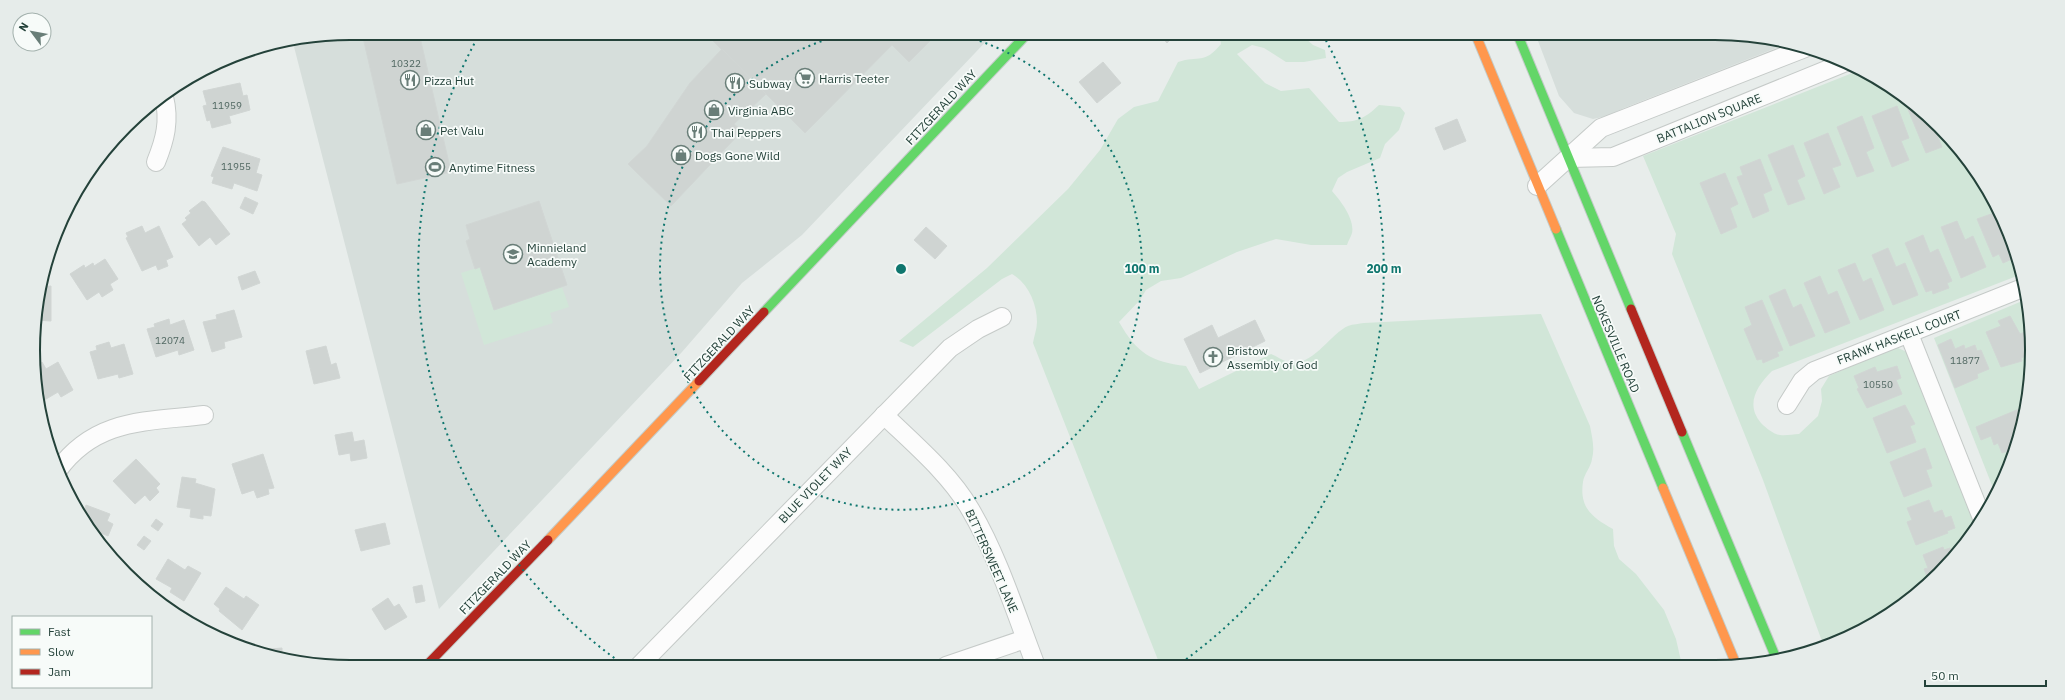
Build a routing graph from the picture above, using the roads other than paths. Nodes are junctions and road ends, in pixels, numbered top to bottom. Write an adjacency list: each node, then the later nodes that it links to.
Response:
1 (1021, 40): 21 (main road, FITZGERALD WAY)
2 (1478, 40): 9 (main road, NOKESVILLE ROAD)
3 (1520, 40): 7 (main road)
4 (1796, 51): 7 (street)
5 (1837, 66): 7 (street, BATTALION SQUARE)
6 (165, 101): 8 (street)
7 (1569, 158): 9 (street); 19 (main road)
8 (156, 162)
9 (1537, 186): 20 (main road, NOKESVILLE ROAD)
10 (2019, 289): 12 (street, FRANK HASKELL COURT)
11 (1002, 317): 15 (street, BLUE VIOLET WAY)
12 (1909, 334): 13 (street, FRANK HASKELL COURT); 17 (street)
13 (1787, 405)
14 (204, 415): 16 (street)
15 (884, 415): 18 (street, BITTERSWEET LANE); 22 (street, BLUE VIOLET WAY)
16 (62, 465)
17 (1979, 511)
18 (1025, 639): 23 (street); 24 (street, BITTERSWEET LANE)
19 (1774, 654)
20 (1734, 659)
21 (432, 660)
22 (645, 660)
23 (964, 660)
24 (1034, 660)

